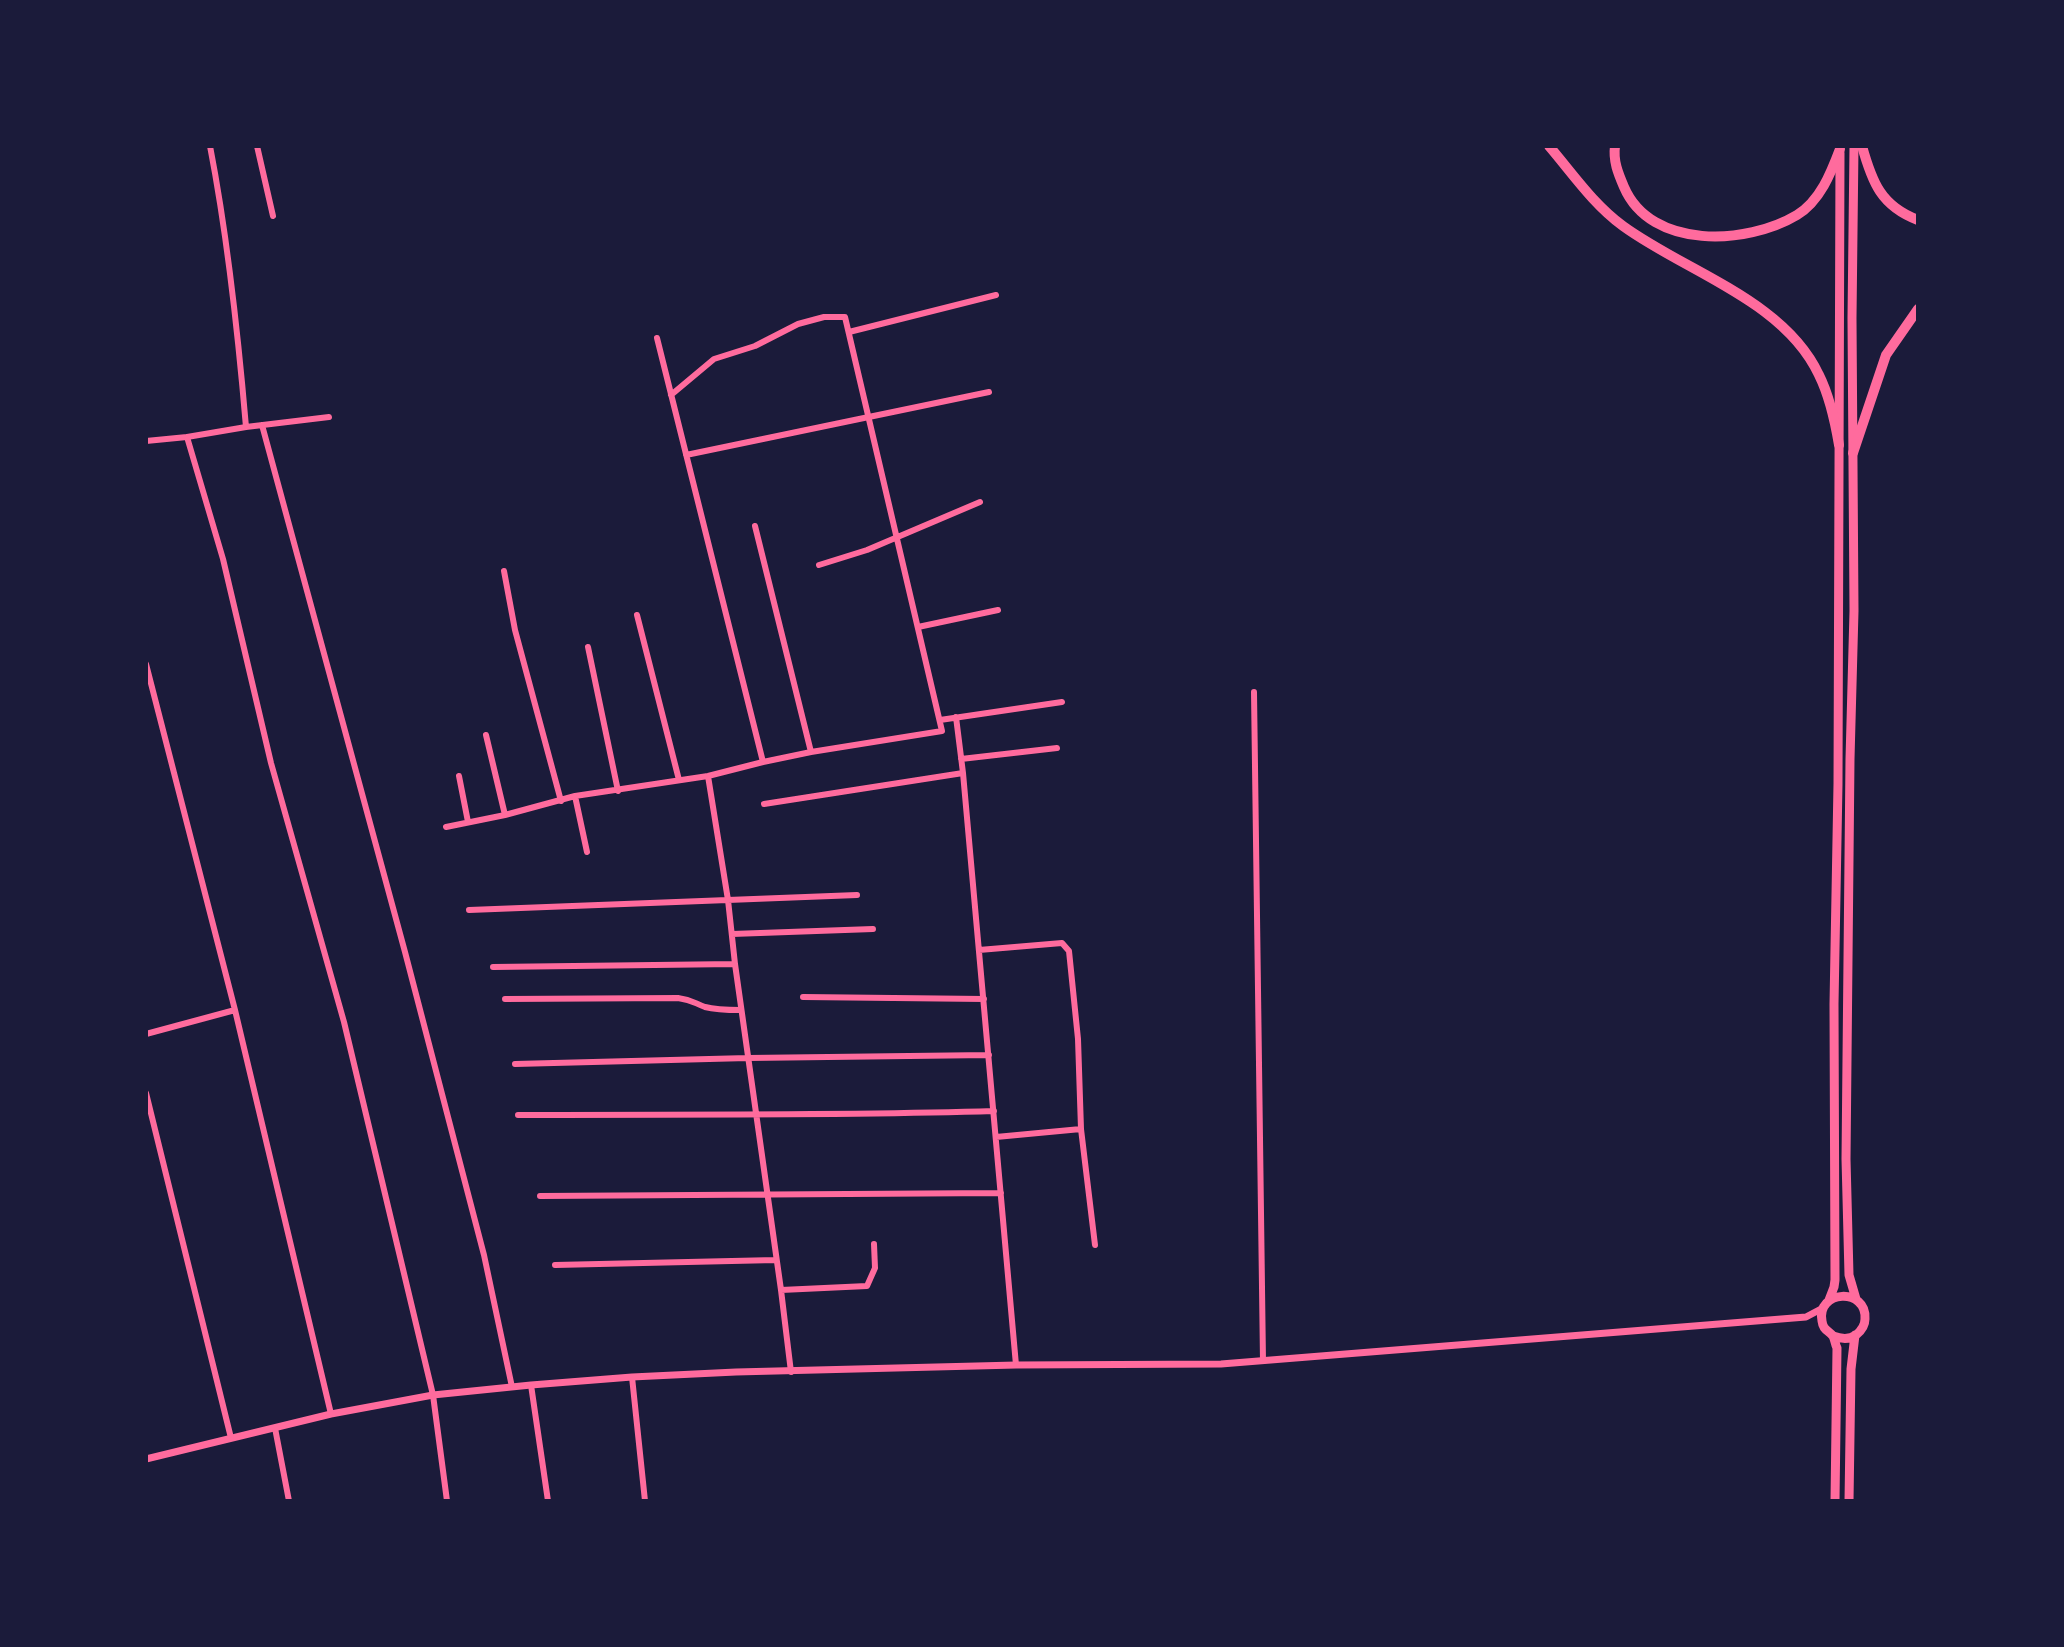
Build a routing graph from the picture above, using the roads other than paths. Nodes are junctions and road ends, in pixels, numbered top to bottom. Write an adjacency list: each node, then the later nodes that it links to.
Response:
1 (210, 146): 19 (street)
2 (257, 146): 8 (street)
3 (1549, 146): 22 (highway)
4 (1615, 146): 7 (highway)
5 (1854, 146): 23 (highway)
6 (1862, 146): 9 (highway)
7 (1840, 148): 22 (highway)
8 (273, 216)
9 (1918, 220)
10 (996, 295): 12 (street)
11 (1918, 309): 23 (highway)
12 (849, 332): 15 (street); 17 (street)
13 (657, 338): 15 (street)
14 (989, 392): 17 (street)
15 (671, 395): 24 (street)
16 (329, 417): 18 (street)
17 (868, 417): 24 (street); 27 (street)
18 (262, 425): 19 (street); 100 (street)
19 (246, 427): 20 (street)
20 (187, 437): 21 (street); 101 (street)
21 (146, 441)
22 (1839, 445): 90 (highway)
23 (1853, 453): 89 (highway)
24 (686, 455): 45 (street)
25 (980, 502): 27 (street)
26 (755, 526): 43 (street)
27 (897, 538): 28 (street); 32 (street)
28 (819, 565)
29 (504, 571): 52 (street)
30 (998, 610): 32 (street)
31 (637, 615): 49 (street)
32 (918, 627): 38 (street)
33 (588, 647): 50 (street)
34 (146, 664): 69 (street)
35 (1254, 692): 95 (street)
36 (1062, 702): 37 (street)
37 (956, 717): 38 (street); 39 (street)
38 (940, 720): 40 (street)
39 (958, 730): 40 (street); 44 (street)
40 (942, 731): 43 (street)
41 (486, 735): 54 (street)
42 (1057, 748): 44 (street)
43 (811, 752): 45 (street)
44 (961, 759): 46 (street)
45 (763, 762): 48 (street)
46 (963, 773): 53 (street); 63 (street)
47 (459, 776): 55 (street)
48 (708, 776): 49 (street); 59 (street)
49 (679, 780): 50 (street)
50 (618, 791): 51 (street)
51 (575, 796): 52 (street); 57 (street)
52 (561, 801): 54 (street)
53 (764, 804)
54 (505, 815): 55 (street)
55 (468, 822): 56 (street)
56 (446, 827)
57 (587, 852)
58 (857, 895): 59 (street)
59 (728, 900): 60 (street); 62 (street)
60 (469, 910)
61 (873, 929): 62 (street)
62 (732, 934): 64 (street)
63 (979, 950): 68 (street); 79 (street)
64 (735, 964): 65 (street); 70 (street)
65 (493, 967)
66 (803, 997): 68 (street)
67 (505, 999): 70 (street)
68 (984, 999): 72 (street)
69 (235, 1010): 71 (street); 102 (street)
70 (741, 1010): 73 (street)
71 (146, 1034)
72 (989, 1055): 73 (street); 76 (street)
73 (748, 1058): 74 (street); 77 (street)
74 (515, 1064)
75 (146, 1093): 104 (street)
76 (994, 1111): 77 (street); 80 (street)
77 (757, 1114): 78 (street); 83 (street)
78 (518, 1115)
79 (1081, 1129): 80 (street); 85 (street)
80 (996, 1137): 81 (street)
81 (1001, 1193): 83 (street); 96 (street)
82 (540, 1196): 83 (street)
83 (767, 1196): 86 (street)
84 (874, 1244): 88 (street)
85 (1095, 1245)
86 (776, 1260): 87 (street); 88 (street)
87 (555, 1265)
88 (781, 1290): 97 (street)
89 (1856, 1299): 90 (highway); 93 (highway)
90 (1827, 1303): 91 (street); 92 (highway)
91 (1806, 1317): 92 (street); 95 (street)
92 (1824, 1328): 94 (highway)
93 (1855, 1335): 94 (highway); 111 (highway)
94 (1833, 1336): 110 (highway)
95 (1263, 1361): 96 (street)
96 (1016, 1365): 97 (street)
97 (791, 1372): 98 (street)
98 (632, 1377): 99 (street); 109 (street)
99 (531, 1385): 100 (street); 108 (street)
100 (512, 1387): 101 (street)
101 (433, 1395): 102 (street); 107 (street)
102 (331, 1414): 103 (street)
103 (275, 1428): 104 (street); 106 (street)
104 (231, 1438): 105 (street)
105 (146, 1459)
106 (289, 1501)
107 (447, 1501)
108 (548, 1501)
109 (645, 1501)
110 (1835, 1501)
111 (1849, 1501)

